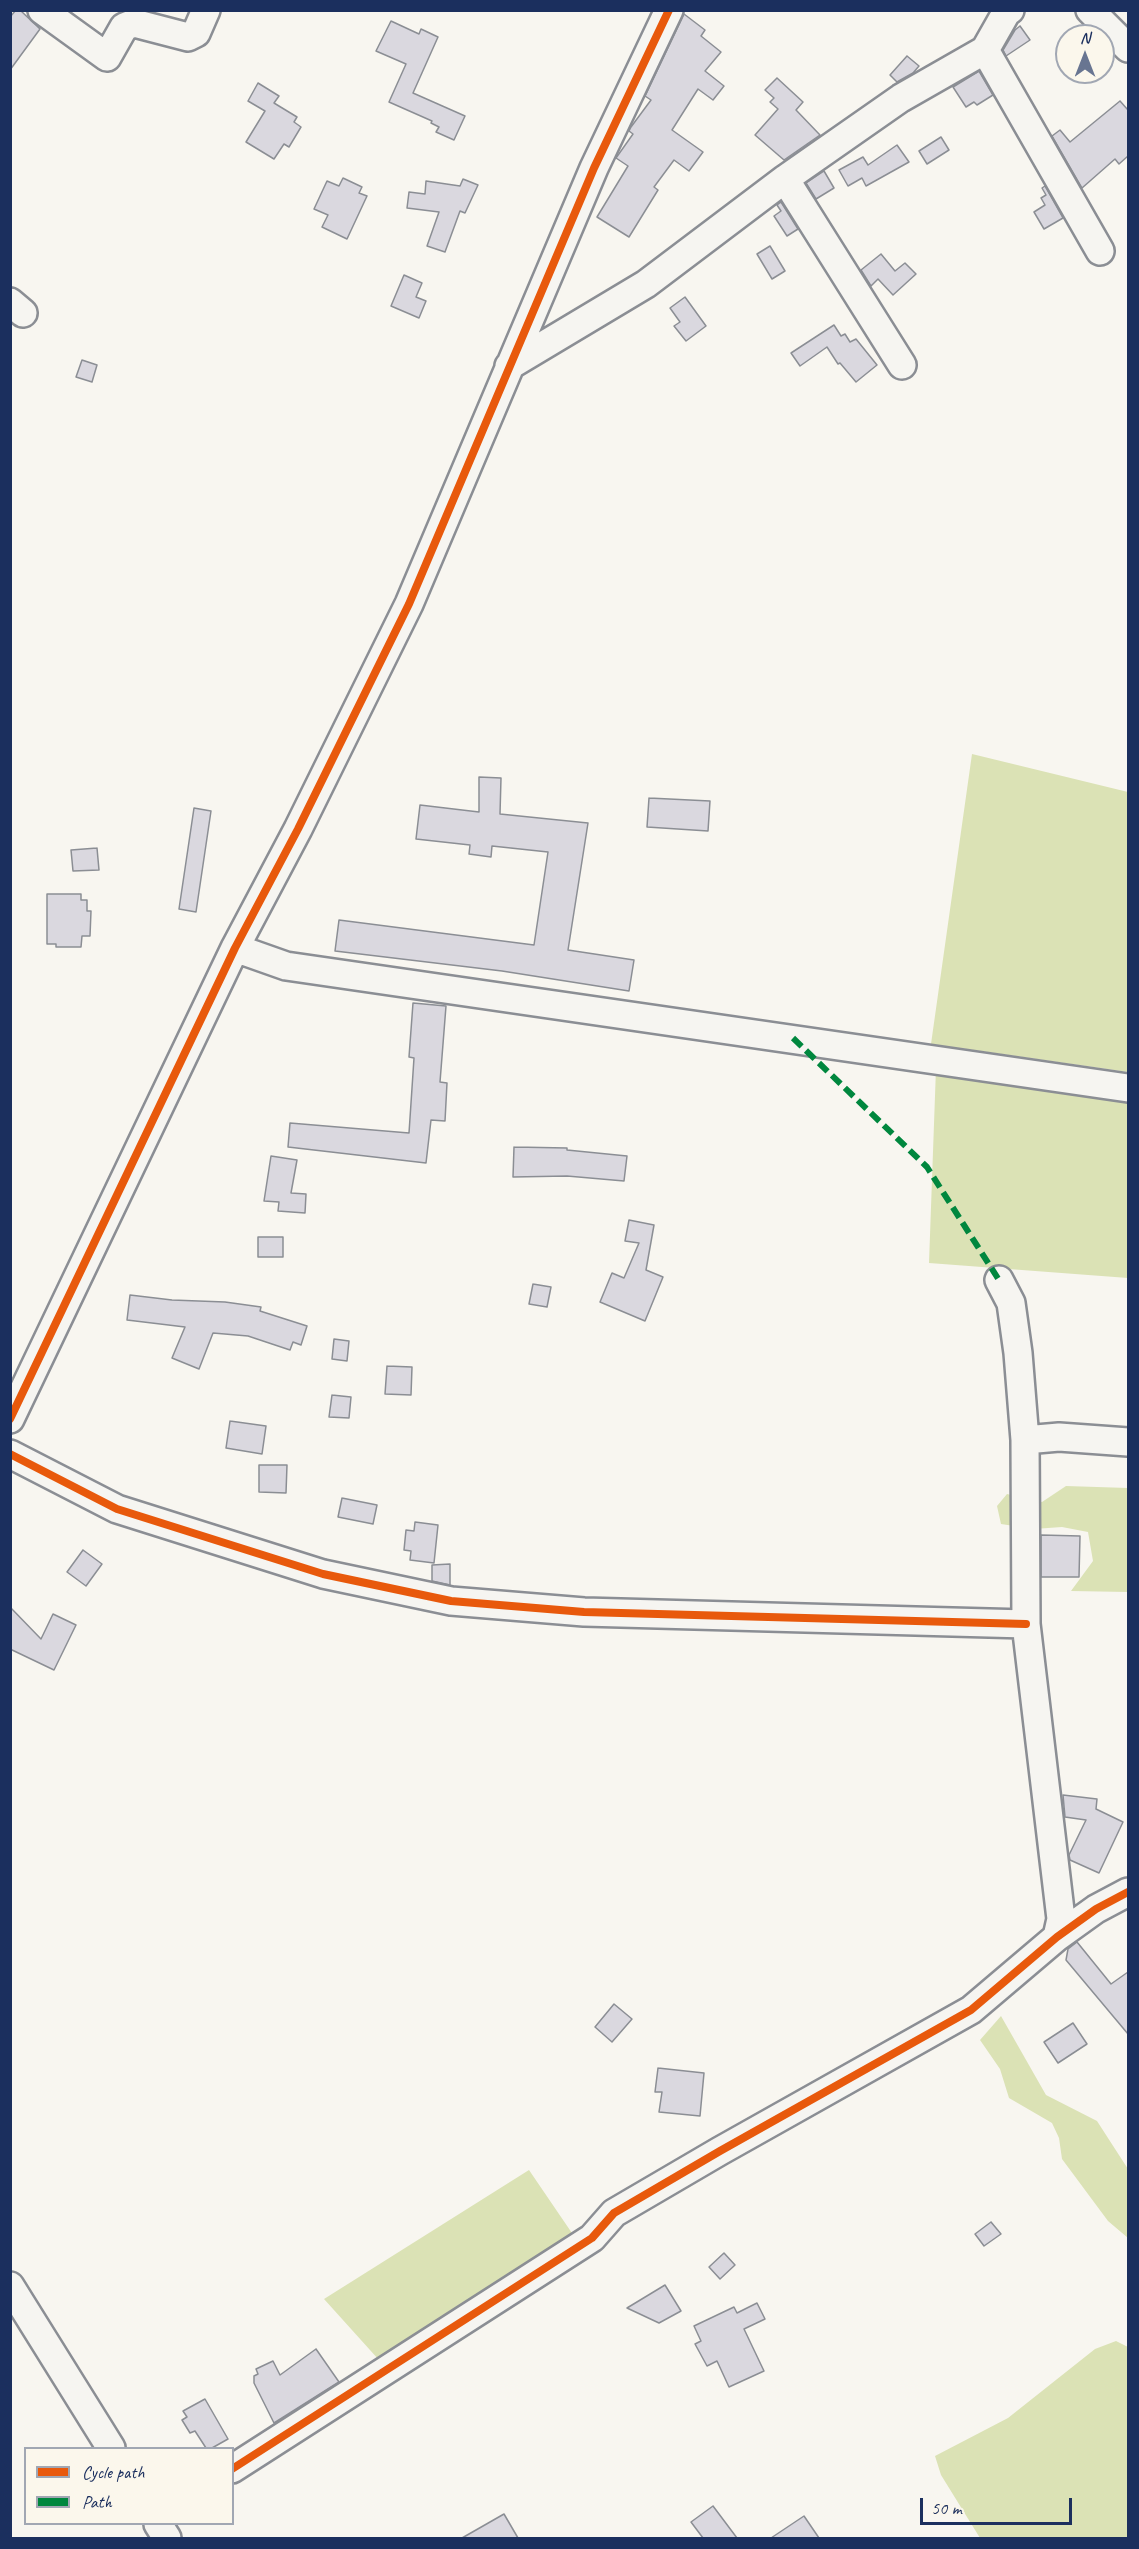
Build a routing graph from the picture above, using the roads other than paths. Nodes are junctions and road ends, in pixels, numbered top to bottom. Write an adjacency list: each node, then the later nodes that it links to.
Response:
1 (42, 10): 2 (street)
2 (206, 10)
3 (1090, 10): 6 (street)
4 (668, 11): 11 (street)
5 (1006, 11): 7 (street)
6 (1128, 48)
7 (985, 50): 8 (street); 9 (street)
8 (785, 179): 10 (street); 11 (street)
9 (1100, 251)
10 (902, 365)
11 (509, 366): 12 (street)
12 (236, 948): 13 (street); 15 (street)
13 (1128, 1088)
14 (999, 1280): 16 (street)
15 (10, 1419)
16 (1025, 1440): 17 (street); 19 (street)
17 (1128, 1442)
18 (10, 1454): 19 (street)
19 (1026, 1624): 21 (street)
20 (1128, 1892): 21 (street)
21 (1057, 1938): 24 (street)
22 (10, 2286): 23 (street)
23 (110, 2447)
24 (234, 2468)

